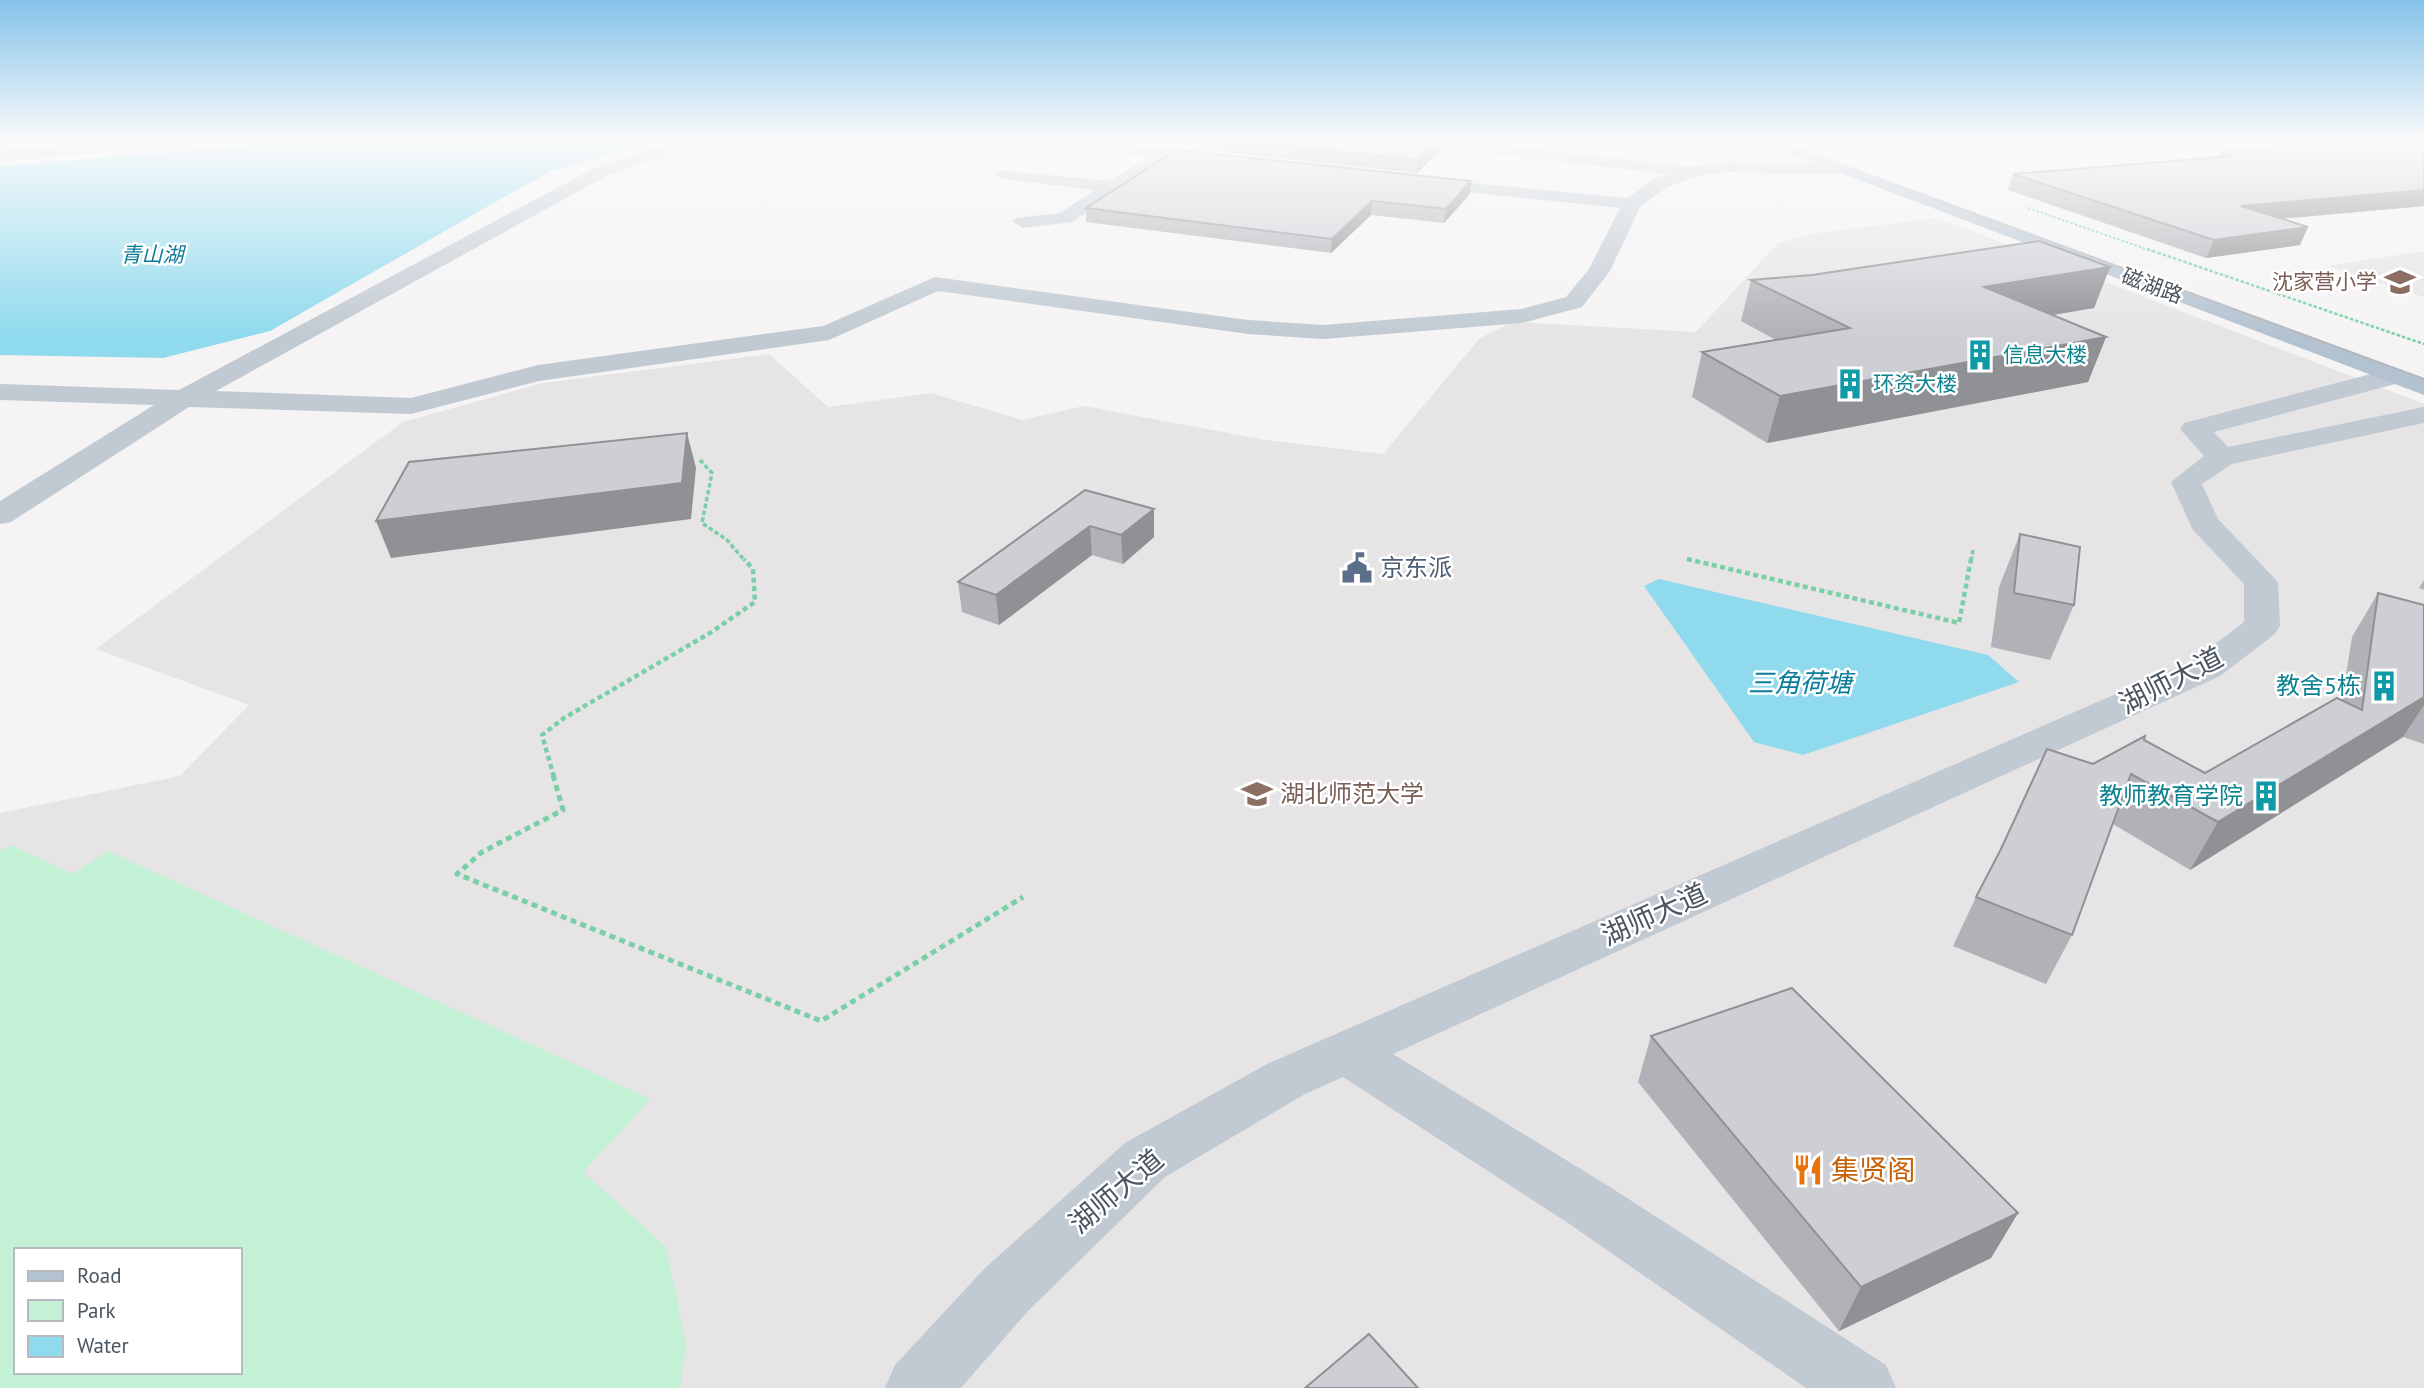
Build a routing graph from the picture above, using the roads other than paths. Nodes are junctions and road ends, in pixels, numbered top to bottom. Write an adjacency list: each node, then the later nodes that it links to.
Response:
1 (1632, 204): 11 (street)
2 (540, 205): 11 (street)
3 (1086, 205): 6 (street)
4 (1933, 205): 8 (main road, 磁湖路)
5 (1986, 205): 7 (main road, 磁湖路)
6 (1023, 222)
7 (2229, 292)
8 (2394, 376): 9 (main road, 磁湖路); 13 (street)
9 (2424, 387)
10 (0, 392): 11 (street)
11 (184, 398): 14 (street)
12 (2424, 415): 13 (street)
13 (2222, 457): 15 (street, 湖师大道)
14 (0, 515)
15 (1344, 1051): 16 (street, 湖师大道); 17 (street)
16 (918, 1388)
17 (1863, 1388)

